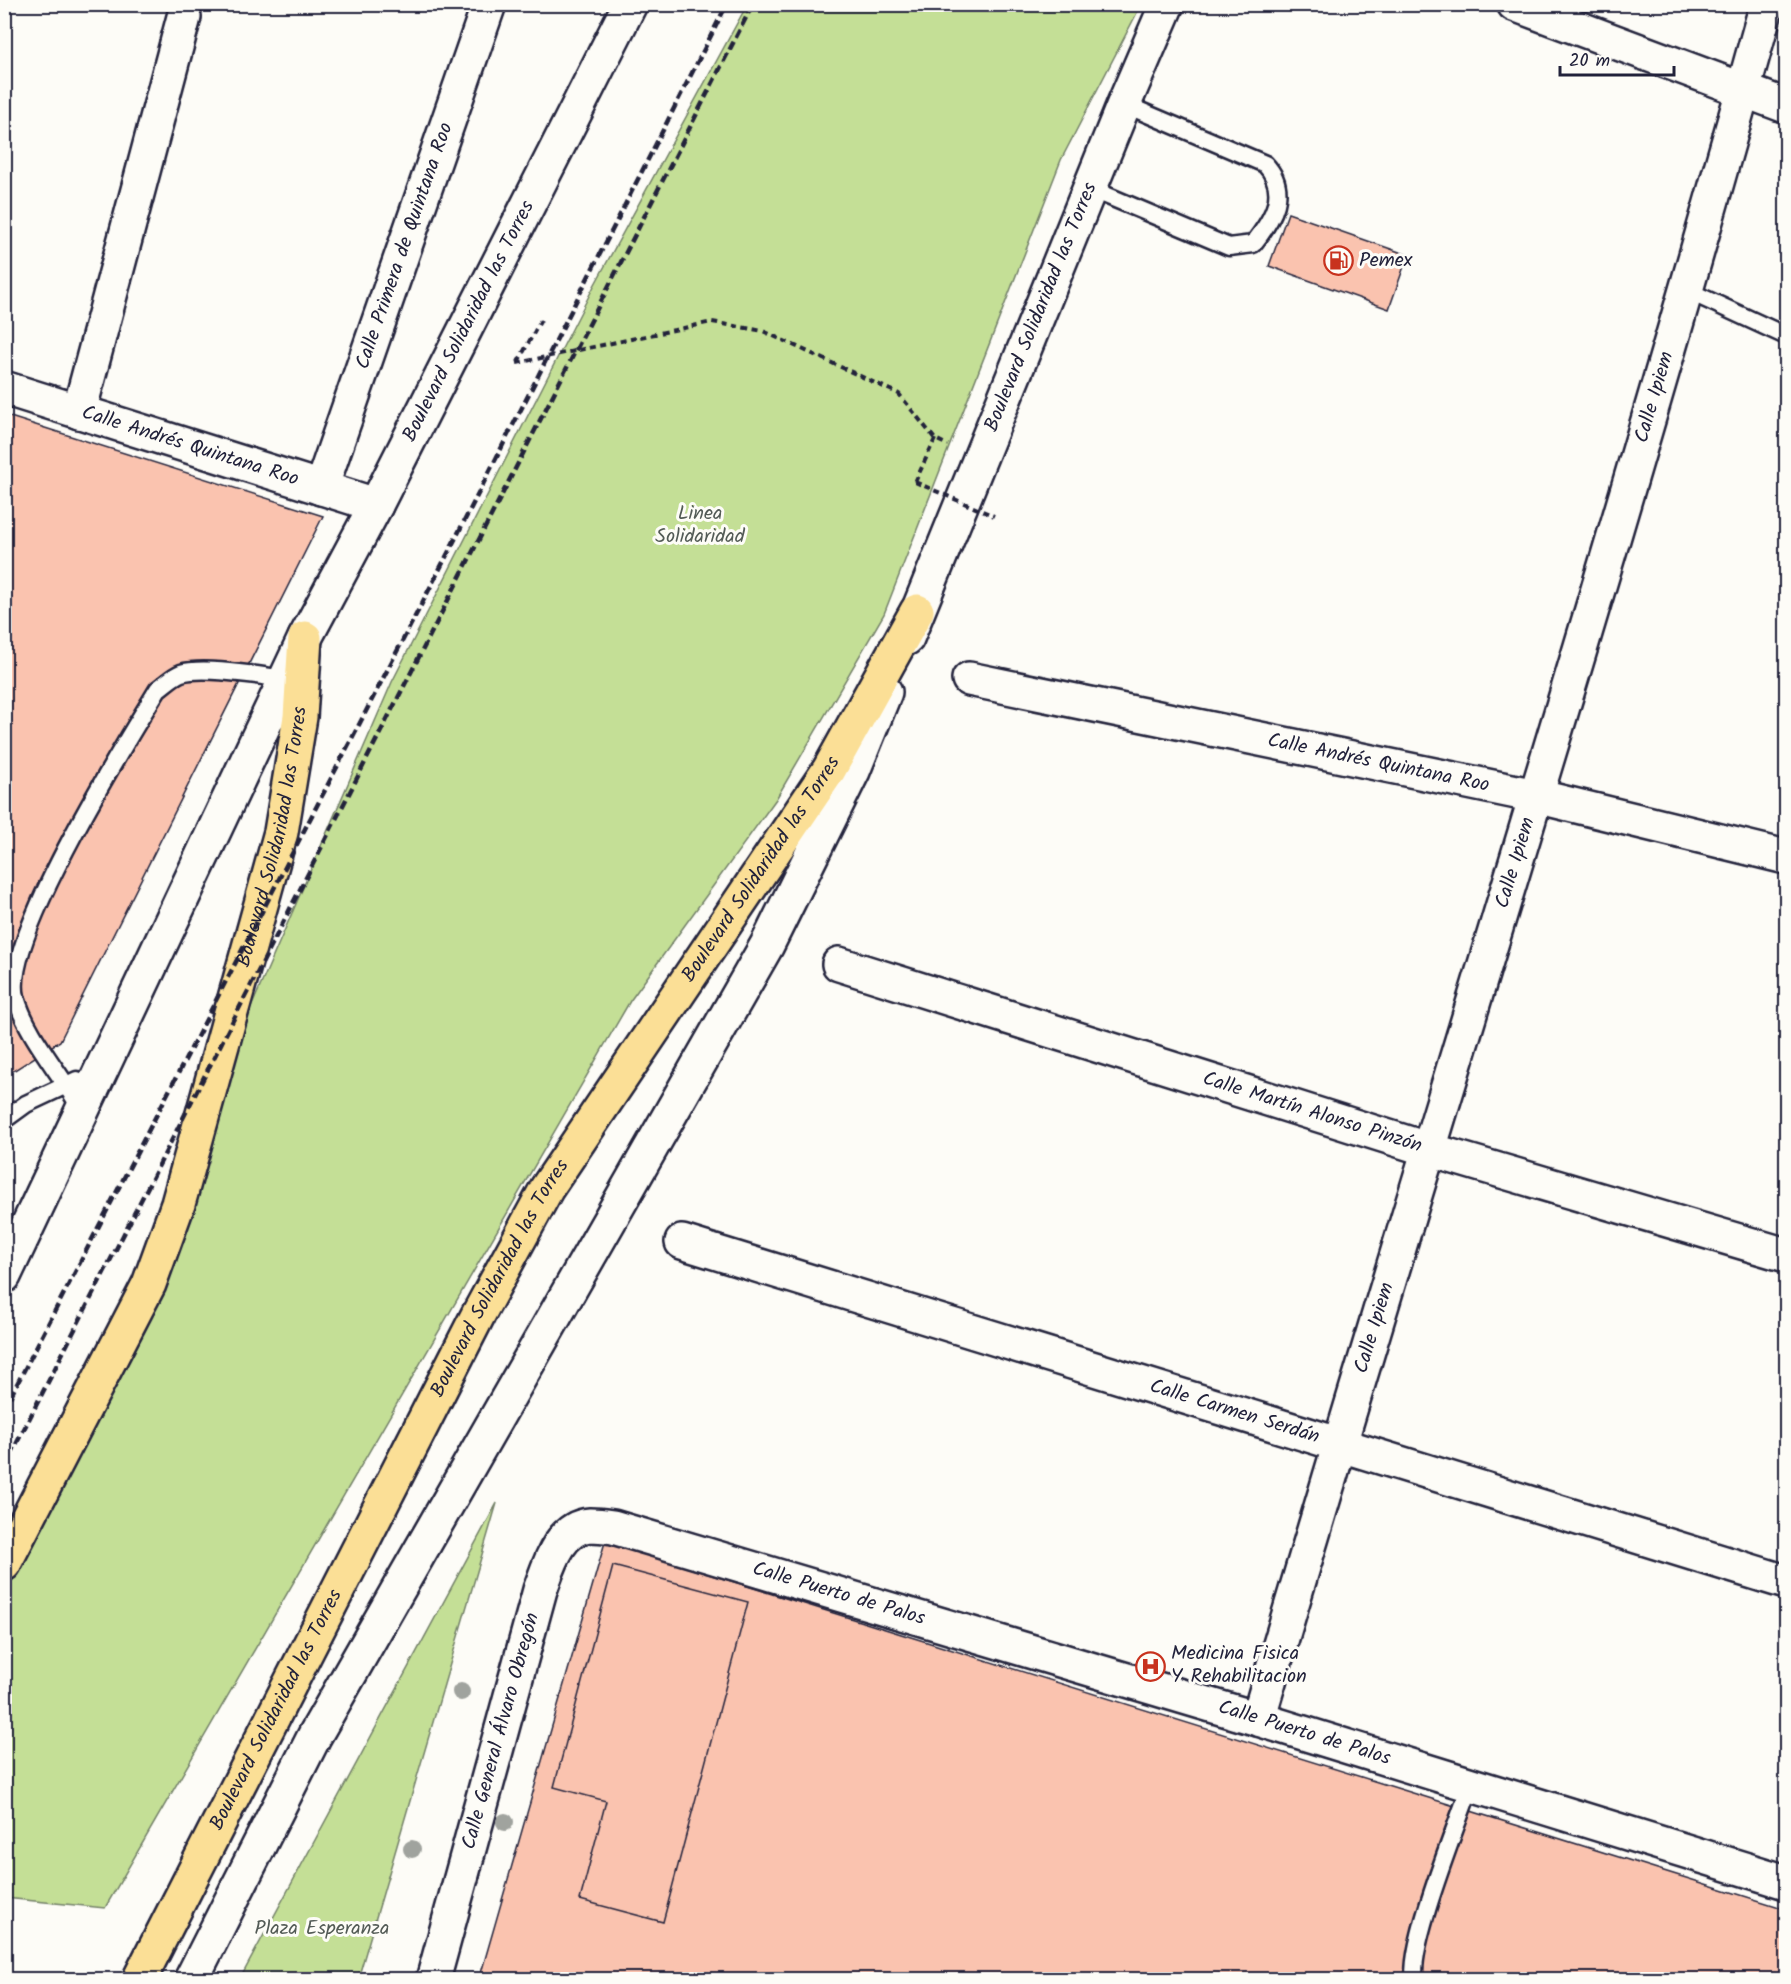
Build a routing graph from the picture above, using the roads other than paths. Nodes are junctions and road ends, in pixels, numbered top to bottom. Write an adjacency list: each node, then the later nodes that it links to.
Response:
1 (489, 4): 15 (street, Calle Primera de Quintana Roo)
2 (630, 4): 16 (street, Boulevard Solidaridad las Torres)
3 (1167, 4): 8 (street, Boulevard Solidaridad las Torres)
4 (1514, 4): 7 (street)
5 (1767, 4): 7 (street, Calle Ipiem)
6 (184, 17): 14 (street)
7 (1743, 91): 9 (street); 11 (street, Calle Ipiem)
8 (1124, 104): 10 (street, Boulevard Solidaridad las Torres); 10 (lane)
9 (1786, 106)
10 (1089, 188): 17 (street, Boulevard Solidaridad las Torres)
11 (1684, 289): 12 (lane); 21 (street, Calle Ipiem)
12 (1786, 336)
13 (4, 388): 14 (street, Calle Andrés Quintana Roo)
14 (79, 412): 15 (street, Calle Andrés Quintana Roo)
15 (321, 488): 16 (street, Calle Andrés Quintana Roo)
16 (376, 505): 18 (street, Boulevard Solidaridad las Torres)
17 (917, 611): 39 (highway, Boulevard Solidaridad las Torres); 40 (street, Boulevard Solidaridad las Torres)
18 (306, 638): 19 (street, Boulevard Solidaridad las Torres); 34 (highway, Boulevard Solidaridad las Torres)
19 (286, 679): 24 (street, Boulevard Solidaridad las Torres); 25 (lane)
20 (969, 679): 21 (street, Calle Andrés Quintana Roo)
21 (1536, 796): 22 (street, Calle Andrés Quintana Roo); 28 (street, Calle Ipiem)
22 (1786, 857)
23 (839, 964): 28 (street, Calle Martín Alonso Pinzón)
24 (101, 1073): 25 (lane); 26 (street, Boulevard Solidaridad las Torres)
25 (67, 1083): 26 (lane); 27 (lane)
26 (83, 1112): 31 (street, Boulevard Solidaridad las Torres)
27 (4, 1120)
28 (1427, 1149): 30 (street, Calle Martín Alonso Pinzón); 32 (street, Calle Ipiem)
29 (682, 1242): 32 (street, Calle Carmen Serdán)
30 (1786, 1255)
31 (4, 1276)
32 (1338, 1446): 35 (street, Calle Carmen Serdán); 36 (street, Calle Ipiem)
33 (613, 1527): 36 (street, Calle Puerto de Palos); 41 (street, Calle General Álvaro Obregón)
34 (4, 1564)
35 (1786, 1582)
36 (1258, 1719): 37 (street, Calle Puerto de Palos)
37 (1471, 1784): 38 (street, Calle Puerto de Palos); 42 (lane)
38 (1786, 1882)
39 (139, 1980)
40 (191, 1980)
41 (433, 1980)
42 (1415, 1980)

